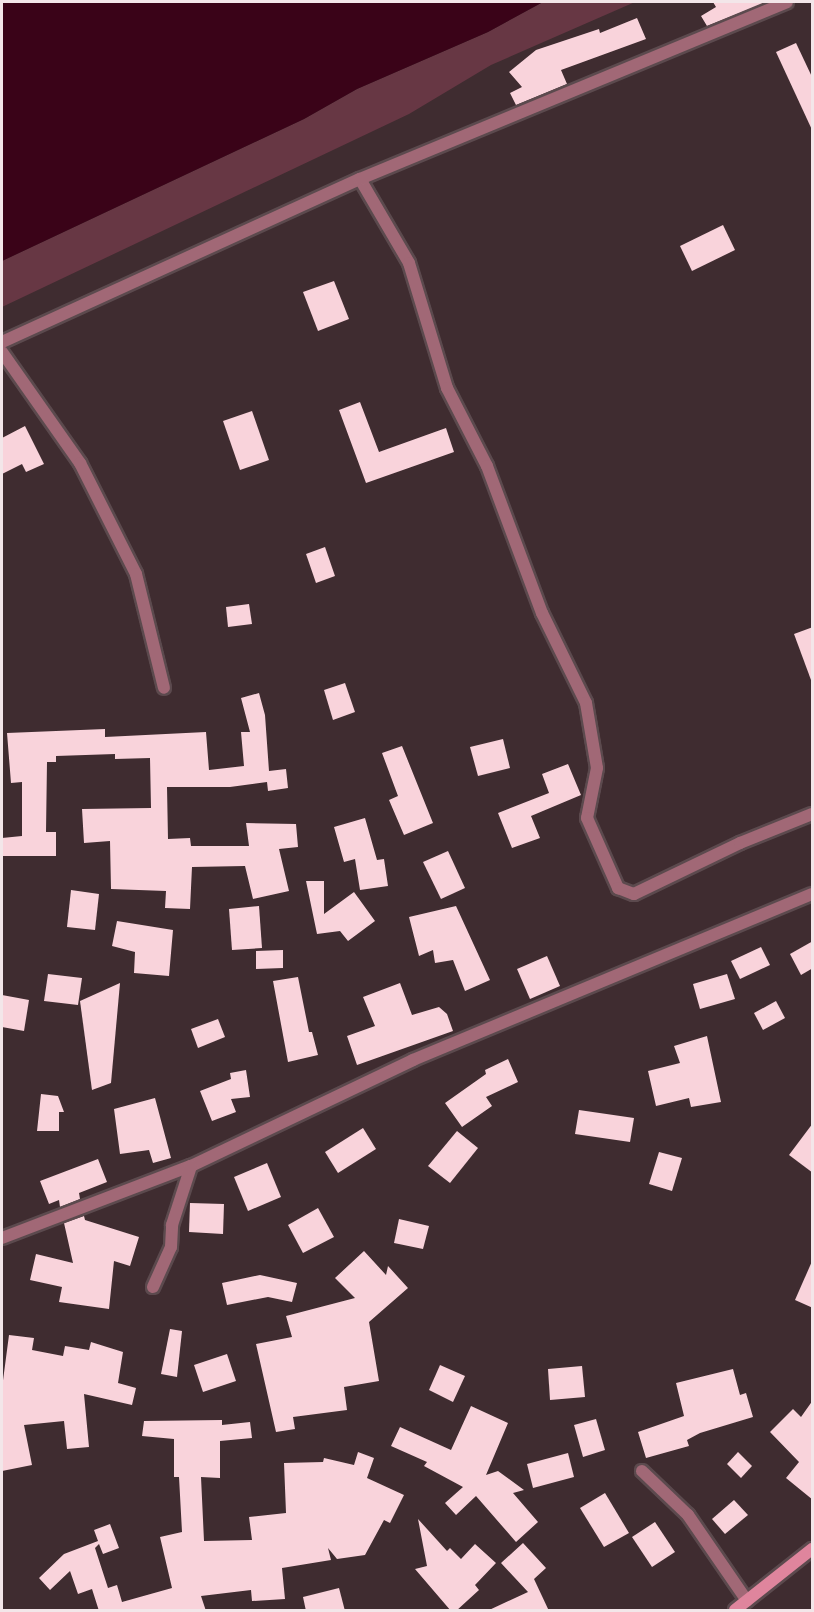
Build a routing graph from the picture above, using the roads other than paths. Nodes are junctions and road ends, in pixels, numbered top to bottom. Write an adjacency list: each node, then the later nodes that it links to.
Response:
1 (787, 2): 2 (street)
2 (360, 179): 3 (street); 6 (street)
3 (2, 342)
4 (2, 352): 5 (street)
5 (164, 688)
6 (813, 814)
7 (813, 894): 8 (street)
8 (191, 1166): 9 (street); 10 (street)
9 (2, 1238)
10 (153, 1287)
11 (642, 1471): 13 (street)
12 (813, 1549): 13 (street)
13 (747, 1601): 14 (street)
14 (735, 1611)

